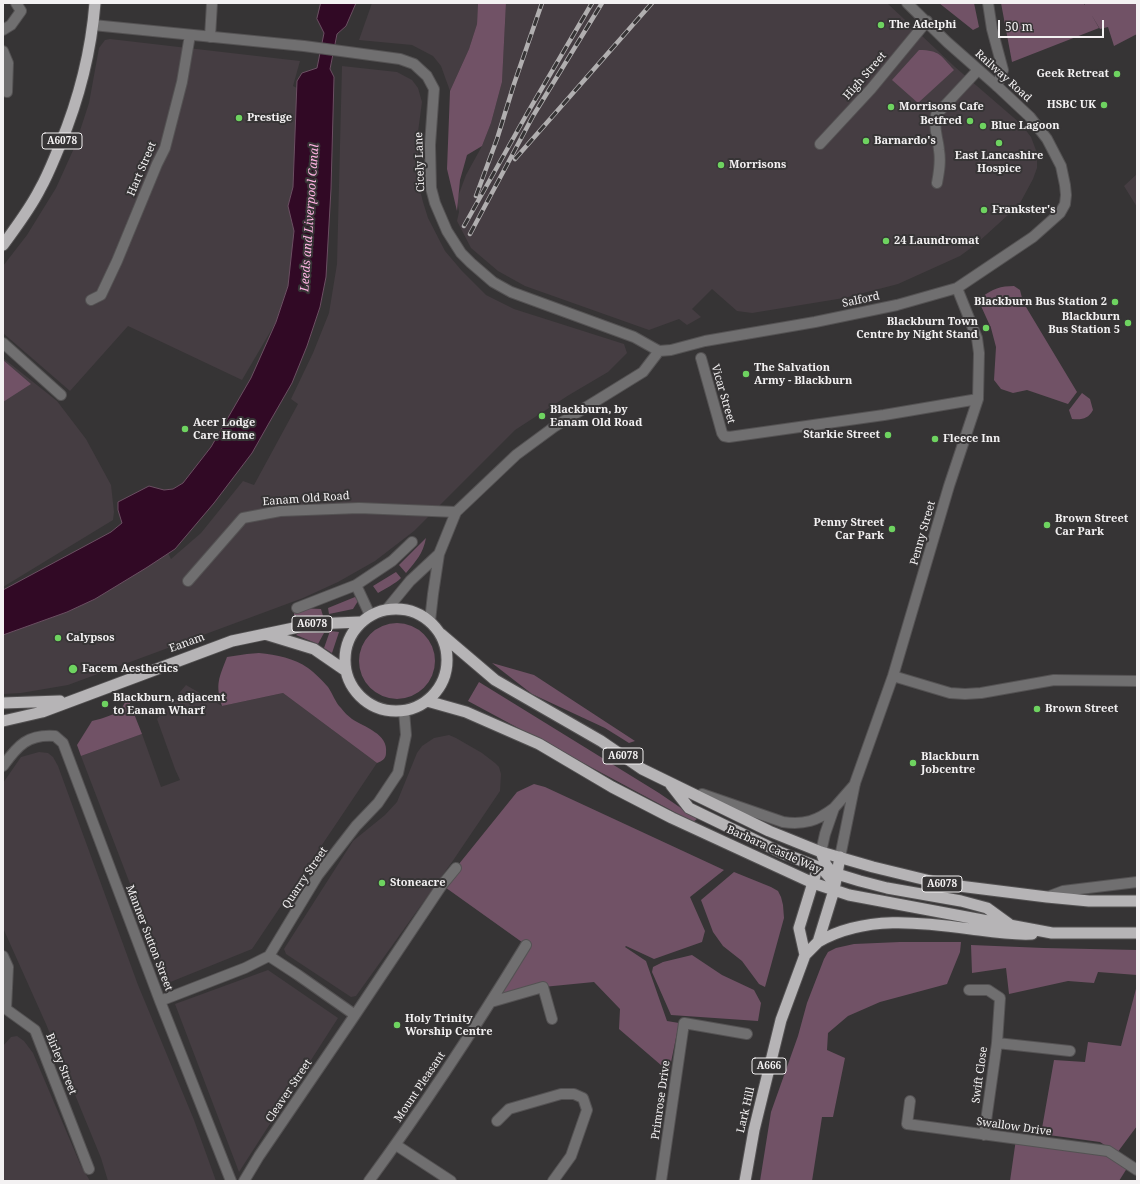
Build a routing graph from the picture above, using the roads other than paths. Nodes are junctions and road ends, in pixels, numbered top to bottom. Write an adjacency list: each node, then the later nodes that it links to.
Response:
1 (16, 3): 8 (street)
2 (94, 3): 7 (highway, A6078)
3 (212, 3): 10 (street)
4 (907, 3): 6 (street, Railway Road)
5 (988, 3): 13 (street)
6 (927, 21): 12 (street, Railway Road); 15 (street, High Street)
7 (93, 25): 9 (street); 18 (highway, A6078)
8 (3, 30)
9 (190, 35): 10 (street); 20 (street, Hart Street)
10 (210, 37): 22 (street, Cicely Lane)
11 (3, 51): 14 (street)
12 (978, 70): 13 (street, Railway Road); 16 (street)
13 (997, 86): 17 (street, Railway Road)
14 (7, 92)
15 (820, 144)
16 (937, 183)
17 (1065, 204): 19 (street, Salford)
18 (3, 245)
19 (957, 288): 22 (street, Salford); 25 (street, Penny Street)
20 (91, 300)
21 (3, 343): 24 (street)
22 (659, 351): 26 (street)
23 (701, 358): 25 (street, Vicar Street)
24 (62, 395)
25 (978, 399): 39 (street, Penny Street)
26 (456, 512): 28 (street); 29 (street, Eanam Old Road)
27 (412, 542): 30 (street)
28 (439, 554): 32 (street); 34 (street)
29 (188, 581)
30 (356, 585): 31 (street); 33 (street)
31 (297, 608)
32 (387, 609): 33 (highway, A6078); 34 (highway, A6078)
33 (370, 615): 35 (highway, A6078)
34 (430, 621): 37 (highway, A6078)
35 (360, 622): 36 (highway, Eanam / A6078); 38 (highway, A6078)
36 (265, 634): 38 (highway, Eanam / A6078); 41 (highway, Eanam / A6078)
37 (441, 634): 42 (highway, A6078); 47 (highway, Barbara Castle Way / A6078)
38 (346, 671): 44 (highway, A6078)
39 (892, 676): 40 (street); 48 (street, Penny Street)
40 (1137, 682)
41 (71, 701): 43 (highway, A6078); 45 (highway, A6078)
42 (427, 701): 44 (highway, A6078); 56 (highway, Barbara Castle Way / A6078)
43 (3, 703)
44 (404, 711): 67 (street, Quarry Street)
45 (3, 721)
46 (3, 766): 69 (street, Manner Sutton Street)
47 (670, 783): 49 (street, Barbara Castle Way); 50 (highway, Barbara Castle Way / A6078); 52 (highway)
48 (855, 784): 49 (street, Penny Street); 51 (street, Penny Street)
49 (834, 808): 50 (street, Penny Street)
50 (821, 852): 51 (highway, Barbara Castle Way / A6078); 52 (highway); 54 (highway)
51 (840, 857): 54 (highway, Lark Hill / A666); 58 (highway, Barbara Castle Way / A6078)
52 (818, 867): 56 (highway); 57 (highway)
53 (456, 868): 72 (street, Cleaver Street)
54 (837, 874): 57 (highway, Lark Hill / A666); 60 (highway)
55 (1137, 882): 58 (street, Barbara Castle Way)
56 (813, 883): 57 (highway, Barbara Castle Way / A6078); 65 (highway)
57 (834, 890): 60 (highway, Barbara Castle Way / A6078); 63 (highway, Lark Hill / A666)
58 (1046, 897): 59 (highway, Barbara Castle Way / A6078)
59 (1137, 901)
60 (1013, 926): 61 (highway, Barbara Castle Way / A6078)
61 (1052, 933): 62 (highway, Barbara Castle Way / A6078); 63 (highway)
62 (1137, 933)
63 (818, 942): 65 (highway, Lark Hill / A666)
64 (526, 945): 70 (street, Mount Pleasant)
65 (805, 955): 89 (highway, Lark Hill / A666)
66 (3, 956): 71 (street, Birley Street)
67 (269, 956): 69 (street); 72 (street)
68 (969, 990): 75 (street, Swift Close)
69 (160, 1001): 83 (street, Manner Sutton Street)
70 (491, 1002): 73 (street); 80 (street, Mount Pleasant)
71 (5, 1011): 81 (street, Birley Street)
72 (356, 1015): 84 (street, Cleaver Street)
73 (552, 1019)
74 (747, 1034): 88 (street, Primrose Drive)
75 (997, 1043): 76 (street, Swift Close); 79 (street, Swift Close)
76 (1070, 1051)
77 (910, 1100): 79 (street, Swallow Drive)
78 (497, 1121): 87 (street)
79 (984, 1135): 82 (street, Swallow Drive)
80 (396, 1144): 85 (street, Mount Pleasant); 86 (street)
81 (89, 1169)
82 (1137, 1170)
83 (230, 1181)
84 (244, 1181)
85 (369, 1181)
86 (451, 1181)
87 (553, 1181)
88 (661, 1181)
89 (745, 1181)

